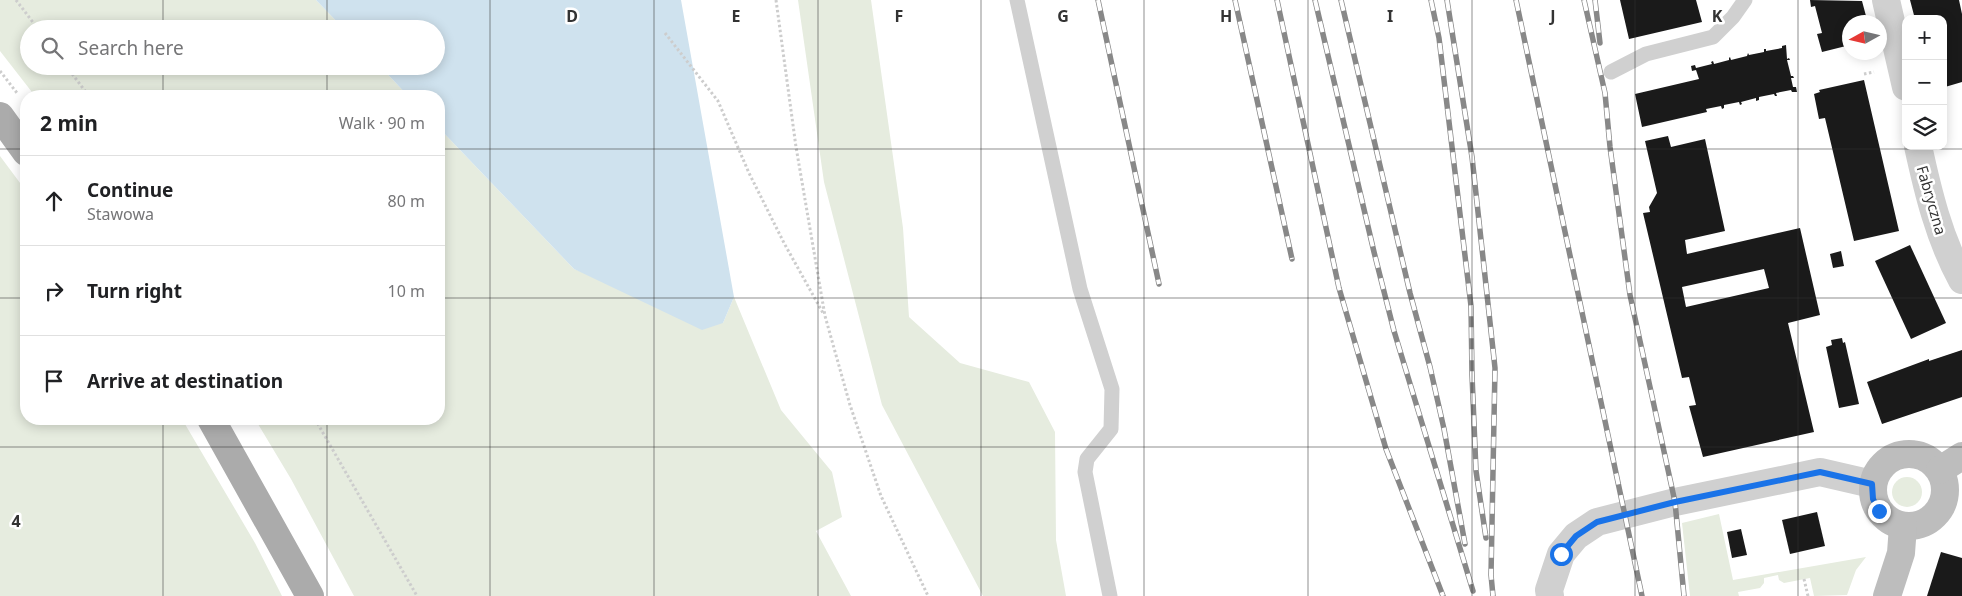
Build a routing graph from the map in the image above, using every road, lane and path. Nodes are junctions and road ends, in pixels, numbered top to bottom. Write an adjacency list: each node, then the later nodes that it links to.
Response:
1 (16, 0): 6 (path)
2 (776, 0): 18 (path)
3 (1017, 0): 28 (lane)
4 (1745, 0): 10 (lane)
5 (1886, 0): 8 (street)
6 (31, 20)
7 (665, 33): 18 (path)
8 (1902, 70)
9 (0, 71): 13 (path)
10 (1611, 72)
11 (73, 75): 12 (path)
12 (84, 90)
13 (20, 97)
14 (0, 116): 15 (main road)
15 (20, 144)
16 (1919, 150): 17 (street, Fabryczna)
17 (1962, 280)
18 (825, 316): 27 (path)
19 (214, 425): 25 (main road)
20 (318, 425): 26 (path)
21 (1951, 463): 22 (street); 23 (street)
22 (1872, 484): 23 (street); 29 (street)
23 (1903, 526): 31 (street)
24 (1804, 579): 30 (path)
25 (310, 596)
26 (418, 596)
27 (928, 596)
28 (1110, 596)
29 (1550, 596)
30 (1808, 596)
31 (1887, 596)

